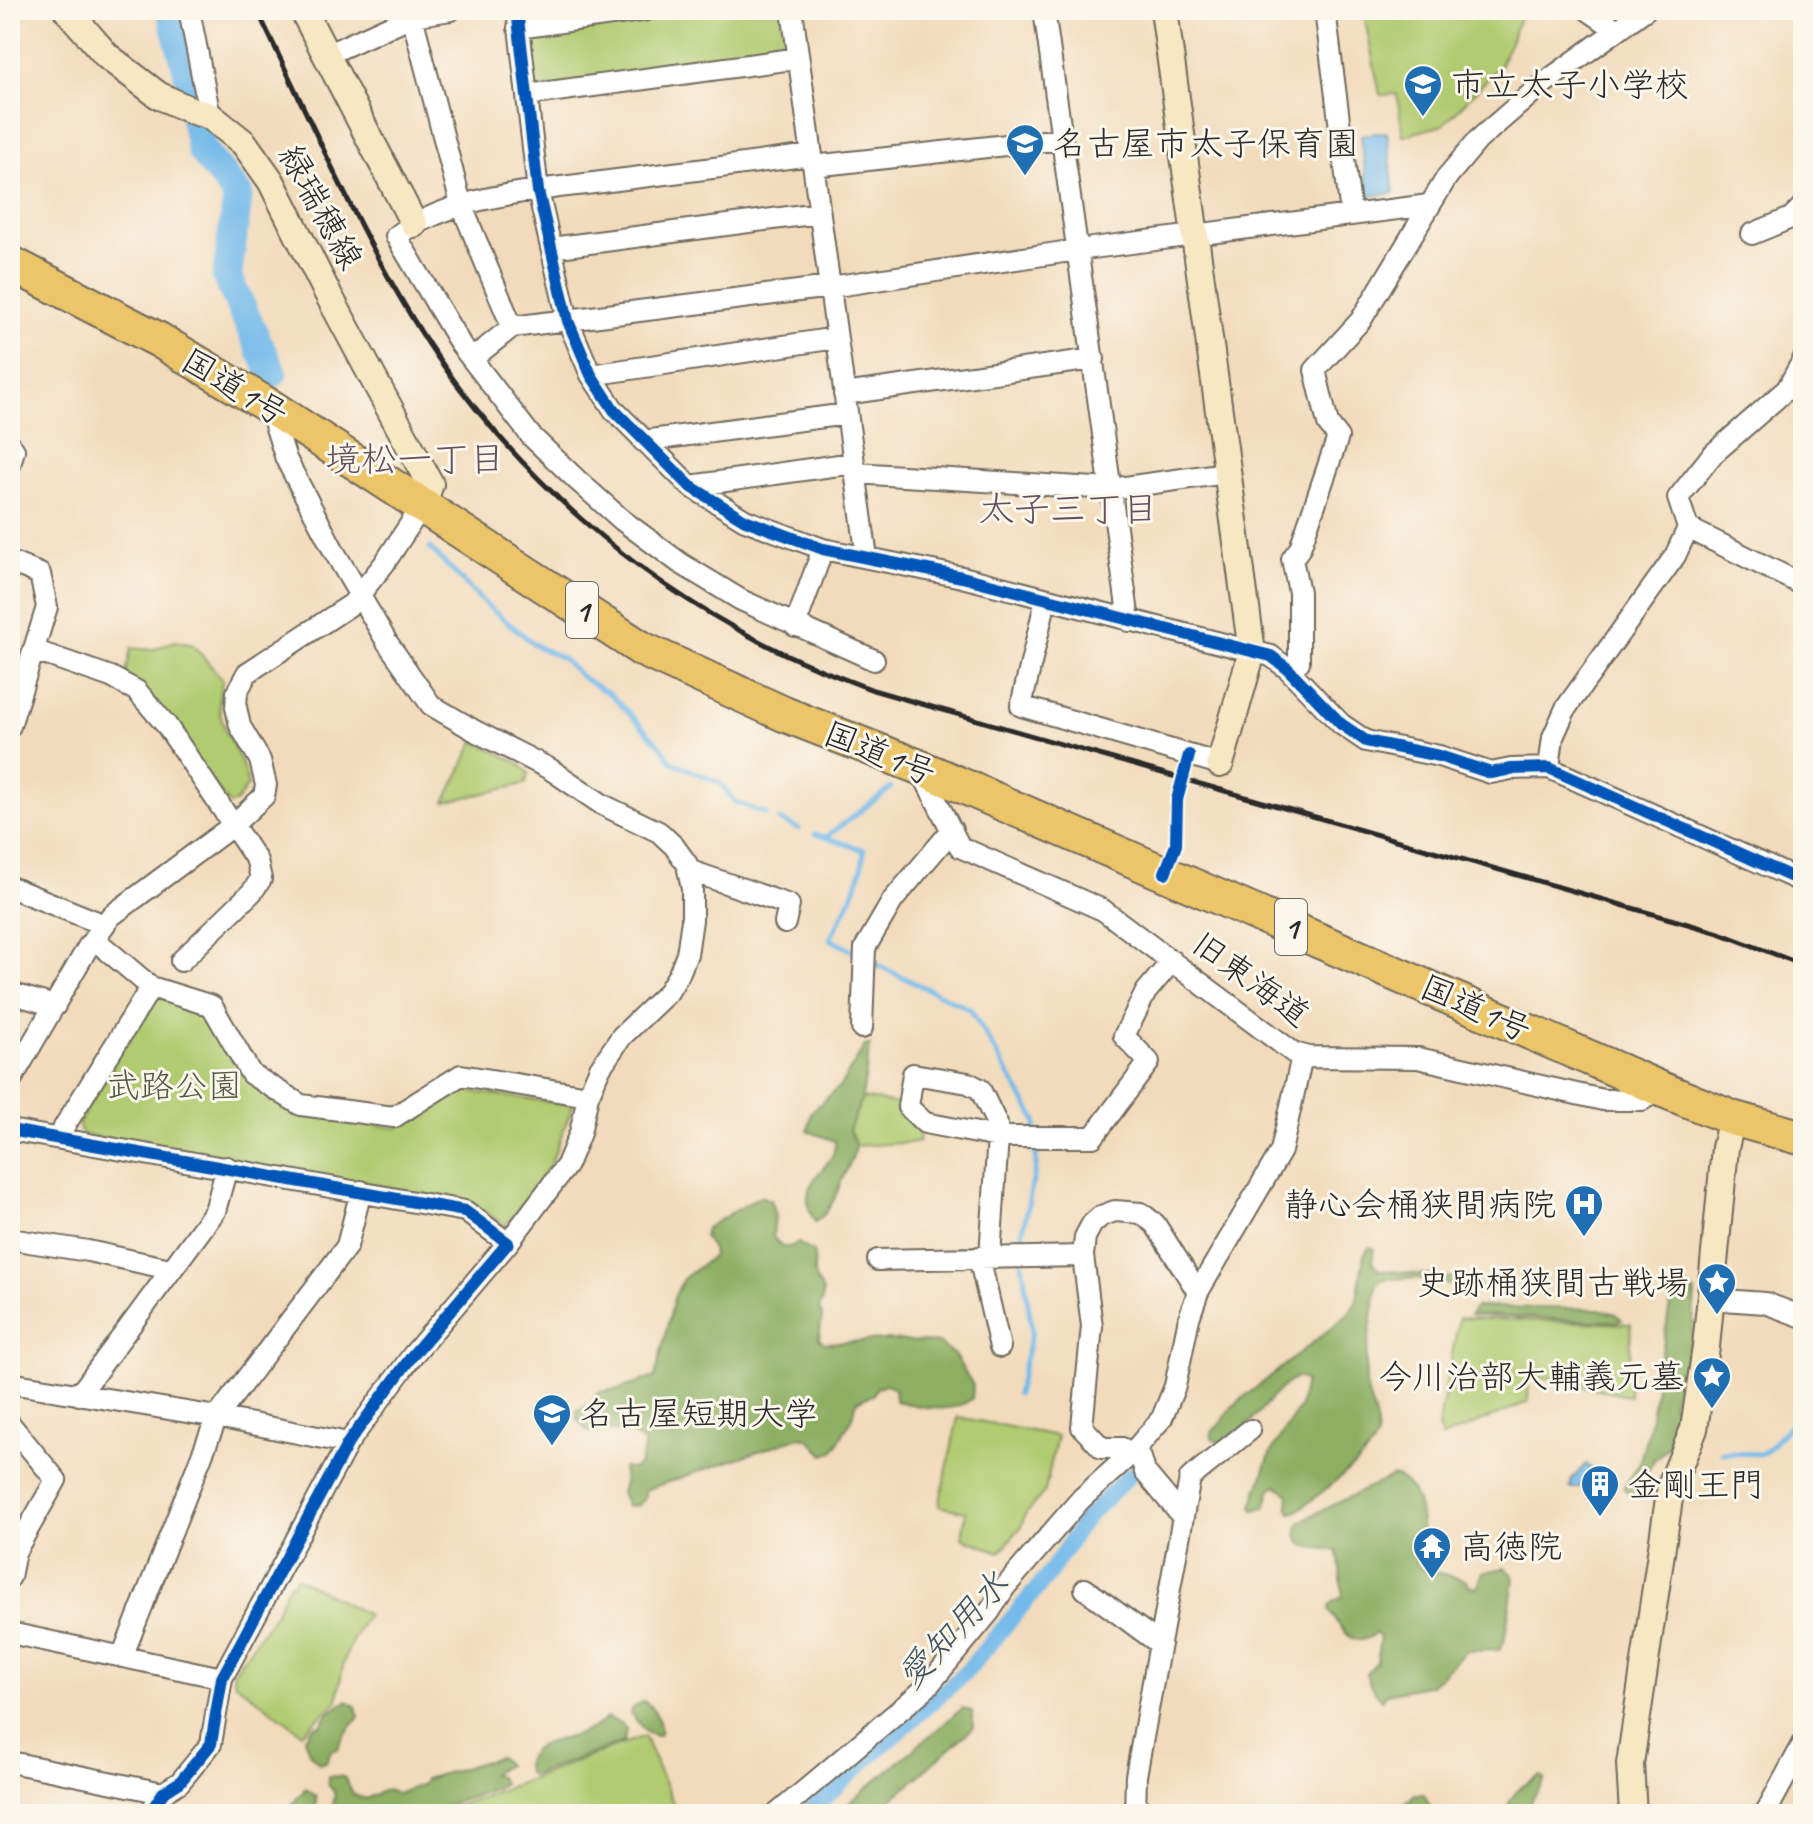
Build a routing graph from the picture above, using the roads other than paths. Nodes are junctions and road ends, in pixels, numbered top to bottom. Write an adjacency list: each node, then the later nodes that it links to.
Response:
1 (67, 10): 18 (street, 緑瑞穂線)
2 (189, 10): 18 (street)
3 (303, 10): 15 (street)
4 (451, 10): 12 (street)
5 (647, 10): 13 (street)
6 (792, 10): 16 (street)
7 (1044, 10): 19 (street)
8 (1164, 10): 29 (street)
9 (1325, 10): 26 (street)
10 (1588, 10): 14 (street)
11 (1645, 10): 14 (street)
12 (412, 16): 15 (street); 22 (street)
13 (518, 19): 17 (street)
14 (1617, 30): 23 (street)
15 (326, 55): 27 (street)
16 (799, 61): 17 (street); 20 (street)
17 (527, 95): 21 (street)
18 (200, 113): 50 (street, 緑瑞穂線)
19 (1062, 139): 20 (street); 31 (street)
20 (812, 160): 21 (street); 25 (street)
21 (538, 191): 22 (street); 30 (street)
22 (461, 204): 27 (street); 35 (street)
23 (1429, 205): 26 (street); 64 (street)
24 (1803, 206): 28 (street)
25 (819, 213): 30 (street); 33 (street)
26 (1351, 214): 29 (street)
27 (414, 224): 37 (street)
28 (1752, 234)
29 (1193, 235): 31 (street); 47 (street)
30 (551, 248): 34 (street)
31 (1077, 250): 33 (street); 38 (street)
32 (10, 263): 42 (highway, 国道1号 / 1)
33 (830, 287): 34 (street); 36 (street)
34 (568, 321): 35 (street); 40 (street)
35 (512, 327): 37 (street)
36 (836, 338): 40 (street); 41 (street)
37 (472, 359): 59 (street)
38 (1094, 359): 41 (street); 49 (street)
39 (1803, 360): 51 (street)
40 (591, 375): 43 (street)
41 (846, 404): 43 (street); 46 (street)
42 (269, 406): 50 (highway, 国道1号 / 1); 56 (street)
43 (643, 441): 48 (street)
44 (10, 445): 45 (street)
45 (10, 465)
46 (854, 468): 48 (street); 49 (street); 53 (street)
47 (1226, 473): 49 (street); 60 (street)
48 (690, 486): 52 (street)
49 (1111, 489): 58 (street)
50 (422, 506): 56 (street); 67 (highway, 国道1号 / 1)
51 (1688, 528): 55 (street); 68 (street)
52 (823, 549): 53 (street); 59 (street)
53 (867, 558): 57 (street)
54 (10, 562): 62 (street)
55 (1803, 585)
56 (359, 596): 69 (street); 71 (street)
57 (1046, 599): 58 (street); 66 (street)
58 (1129, 621): 60 (street)
59 (795, 626): 63 (street)
60 (1252, 652): 64 (street); 66 (street)
61 (10, 653): 62 (street)
62 (32, 655): 65 (street); 69 (street)
63 (874, 660)
64 (1288, 669): 68 (street)
65 (10, 726)
66 (1220, 764)
67 (919, 767): 70 (street, 旧東海道); 84 (highway, 国道1号 / 1)
68 (1549, 768): 72 (street)
69 (232, 826): 75 (street); 76 (street)
70 (952, 830): 77 (street, 旧東海道); 81 (street)
71 (688, 870): 74 (street); 85 (street)
72 (1803, 882)
73 (10, 887): 75 (street)
74 (785, 923)
75 (98, 933): 78 (street); 80 (street)
76 (181, 961)
77 (1172, 961): 82 (street, 旧東海道); 88 (street)
78 (151, 987): 85 (street); 89 (street)
79 (10, 993): 80 (street)
80 (55, 1006): 83 (street)
81 (862, 1028)
82 (1302, 1056): 84 (street, 旧東海道); 99 (street)
83 (10, 1082)
84 (1661, 1089): 86 (highway, 国道1号 / 1)
85 (588, 1096): 94 (street)
86 (1732, 1118): 90 (highway, 国道1号 / 1); 100 (street)
87 (10, 1130): 89 (street)
88 (998, 1137): 88 (street); 95 (street)
89 (61, 1138): 91 (street)
90 (1803, 1138)
91 (227, 1167): 92 (street); 98 (street)
92 (361, 1191): 94 (street); 105 (street)
93 (10, 1239): 98 (street)
94 (508, 1243): 108 (street)
95 (985, 1256): 96 (street); 97 (street); 102 (street)
96 (1083, 1256): 99 (street); 109 (street)
97 (878, 1260)
98 (170, 1269): 104 (street)
99 (1198, 1292): 109 (street)
100 (1709, 1299): 101 (street); 121 (street)
101 (1803, 1317)
102 (1000, 1347)
103 (10, 1383): 104 (street)
104 (79, 1395): 105 (street)
105 (217, 1417): 108 (street); 116 (street)
106 (10, 1424): 111 (street)
107 (1250, 1430): 110 (street)
108 (348, 1443): 117 (street)
109 (1133, 1452): 110 (street); 123 (street)
110 (1181, 1515): 115 (street)
111 (13, 1551): 112 (street)
112 (10, 1577)
113 (1085, 1589): 115 (street)
114 (10, 1633): 116 (street)
115 (1160, 1644): 124 (street)
116 (122, 1657): 117 (street)
117 (222, 1678): 120 (street)
118 (1803, 1744): 125 (street)
119 (10, 1762): 120 (street)
120 (163, 1793): 122 (street)
121 (1629, 1810)
122 (149, 1814)
123 (777, 1814)
124 (1135, 1814)
125 (1765, 1814)

